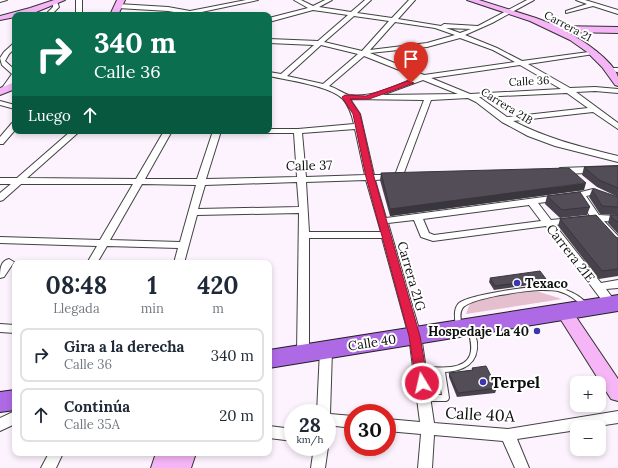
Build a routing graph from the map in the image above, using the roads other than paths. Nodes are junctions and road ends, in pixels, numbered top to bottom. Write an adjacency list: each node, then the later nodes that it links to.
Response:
1 (79, 0): 19 (street)
2 (255, 0): 11 (street)
3 (298, 0): 16 (street)
4 (329, 0): 12 (street)
5 (368, 0): 26 (street)
6 (412, 0): 30 (street)
7 (470, 0): 23 (street, Carrera 21)
8 (531, 0): 23 (street)
9 (579, 0): 14 (street)
10 (58, 1): 17 (street); 18 (street)
11 (231, 2): 22 (street)
12 (320, 2): 16 (street)
13 (120, 3): 15 (street); 20 (street)
14 (594, 4): 24 (street); 25 (street)
15 (169, 7): 21 (street); 22 (street)
16 (313, 8): 26 (street); 29 (street)
17 (25, 12)
18 (51, 12)
19 (79, 12)
20 (116, 12)
21 (165, 12)
22 (190, 12)
23 (509, 12): 32 (street); 33 (street, Carrera 21)
24 (568, 12)
25 (618, 12)
26 (353, 14): 30 (street); 37 (street)
27 (12, 15): 28 (street)
28 (0, 18)
29 (272, 19)
30 (394, 20): 31 (street); 41 (street)
31 (436, 26): 32 (street); 35 (street)
32 (478, 27): 35 (street)
33 (555, 29): 34 (street); 40 (street, Carrera 21)
34 (618, 30)
35 (460, 36): 41 (street); 42 (street)
36 (272, 42): 37 (street, Carrera 21B)
37 (319, 43): 41 (street, Carrera 21B); 48 (street)
38 (12, 46): 39 (street)
39 (3, 52): 44 (street)
40 (594, 52): 42 (street); 43 (street, Carrera 21)
41 (363, 53): 50 (street, Carrera 21B); 52 (street)
42 (520, 62): 50 (street); 54 (street)
43 (614, 70): 51 (street, Carrera 21)
44 (12, 71)
45 (2, 73): 46 (street)
46 (12, 73)
47 (272, 74): 48 (street)
48 (283, 76): 52 (street)
49 (12, 77): 53 (street)
50 (425, 78): 56 (street, Carrera 21B); 58 (street)
51 (618, 83)
52 (325, 86): 57 (street)
53 (7, 88)
54 (568, 90): 55 (street, Calle 36); 56 (street, Calle 36); 62 (street)
55 (618, 91)
56 (469, 95): 59 (street, Calle 36); 63 (street, Carrera 21B)
57 (345, 97): 58 (street, Calle 36); 64 (street, Carrera 21G)
58 (367, 98): 59 (street, Calle 36)
59 (428, 98): 79 (street, Calle 37)
60 (0, 104): 61 (street)
61 (12, 106)
62 (595, 110): 63 (street); 66 (street)
63 (505, 120): 75 (street, Carrera 21B)
64 (359, 126): 69 (street); 79 (street, Carrera 21G)
65 (12, 127): 70 (street)
66 (618, 127)
67 (12, 128): 74 (street)
68 (272, 131): 69 (street)
69 (298, 131): 80 (street)
70 (0, 132)
71 (73, 134): 82 (street)
72 (166, 134): 83 (street)
73 (216, 134): 84 (street)
74 (0, 142)
75 (618, 159)
76 (618, 169): 77 (street)
77 (571, 171): 78 (street); 85 (street)
78 (547, 172)
79 (370, 177): 80 (street, Calle 37); 93 (street, Carrera 21G)
80 (302, 178): 84 (street, Calle 37); 88 (street)
81 (0, 181): 82 (street, Calle 37)
82 (18, 181): 83 (street, Calle 37); 86 (street)
83 (139, 182): 84 (street, Calle 37); 99 (street)
84 (201, 182): 89 (street)
85 (588, 190): 87 (street); 91 (street)
86 (0, 198)
87 (532, 202): 90 (street); 94 (street, Carrera 21E)
88 (304, 210): 89 (street); 96 (street)
89 (192, 212): 100 (street)
90 (418, 218): 93 (street); 94 (street)
91 (596, 218): 92 (street); 94 (street); 98 (street)
92 (618, 219)
93 (382, 221): 95 (street, Carrera 21G)
94 (547, 223): 105 (street, Carrera 21E)
95 (385, 234): 96 (street); 111 (street, Carrera 21G)
96 (304, 235): 113 (street)
97 (0, 240): 99 (street)
98 (618, 242)
99 (103, 244): 100 (street); 101 (street)
100 (183, 245): 102 (street)
101 (94, 260)
102 (180, 260)
103 (9, 262): 104 (street)
104 (0, 274)
105 (611, 294): 106 (highway, Calle 40)
106 (588, 308): 107 (highway, Calle 40); 109 (lane)
107 (564, 312): 109 (highway, Calle 40); 117 (street)
108 (0, 328): 110 (street)
109 (465, 328): 111 (highway, Calle 40); 116 (lane)
110 (12, 329)
111 (414, 336): 112 (highway, Calle 40); 115 (street, Carrera 21G)
112 (326, 350): 113 (highway, Calle 40); 121 (street)
113 (303, 354): 114 (highway, Calle 40)
114 (272, 359)
115 (420, 368): 116 (lane); 118 (street, Carrera 21G)
116 (441, 370): 118 (lane)
117 (618, 394)
118 (424, 398): 126 (street, Carrera 21G)
119 (12, 400): 120 (highway)
120 (0, 402)
121 (324, 404)
122 (618, 417): 129 (street, Calle 40A)
123 (12, 418): 124 (street)
124 (0, 425)
125 (396, 425): 126 (street, Calle 40A)
126 (428, 428): 129 (street, Calle 40A); 138 (street, Carrera 21G)
127 (272, 432): 128 (street)
128 (284, 434)
129 (508, 435): 139 (street)
130 (54, 456): 134 (street)
131 (165, 456): 135 (street)
132 (185, 456): 136 (street)
133 (320, 456): 137 (street)
134 (48, 468)
135 (161, 468)
136 (181, 468)
137 (318, 468)
138 (426, 468)
139 (522, 468)

